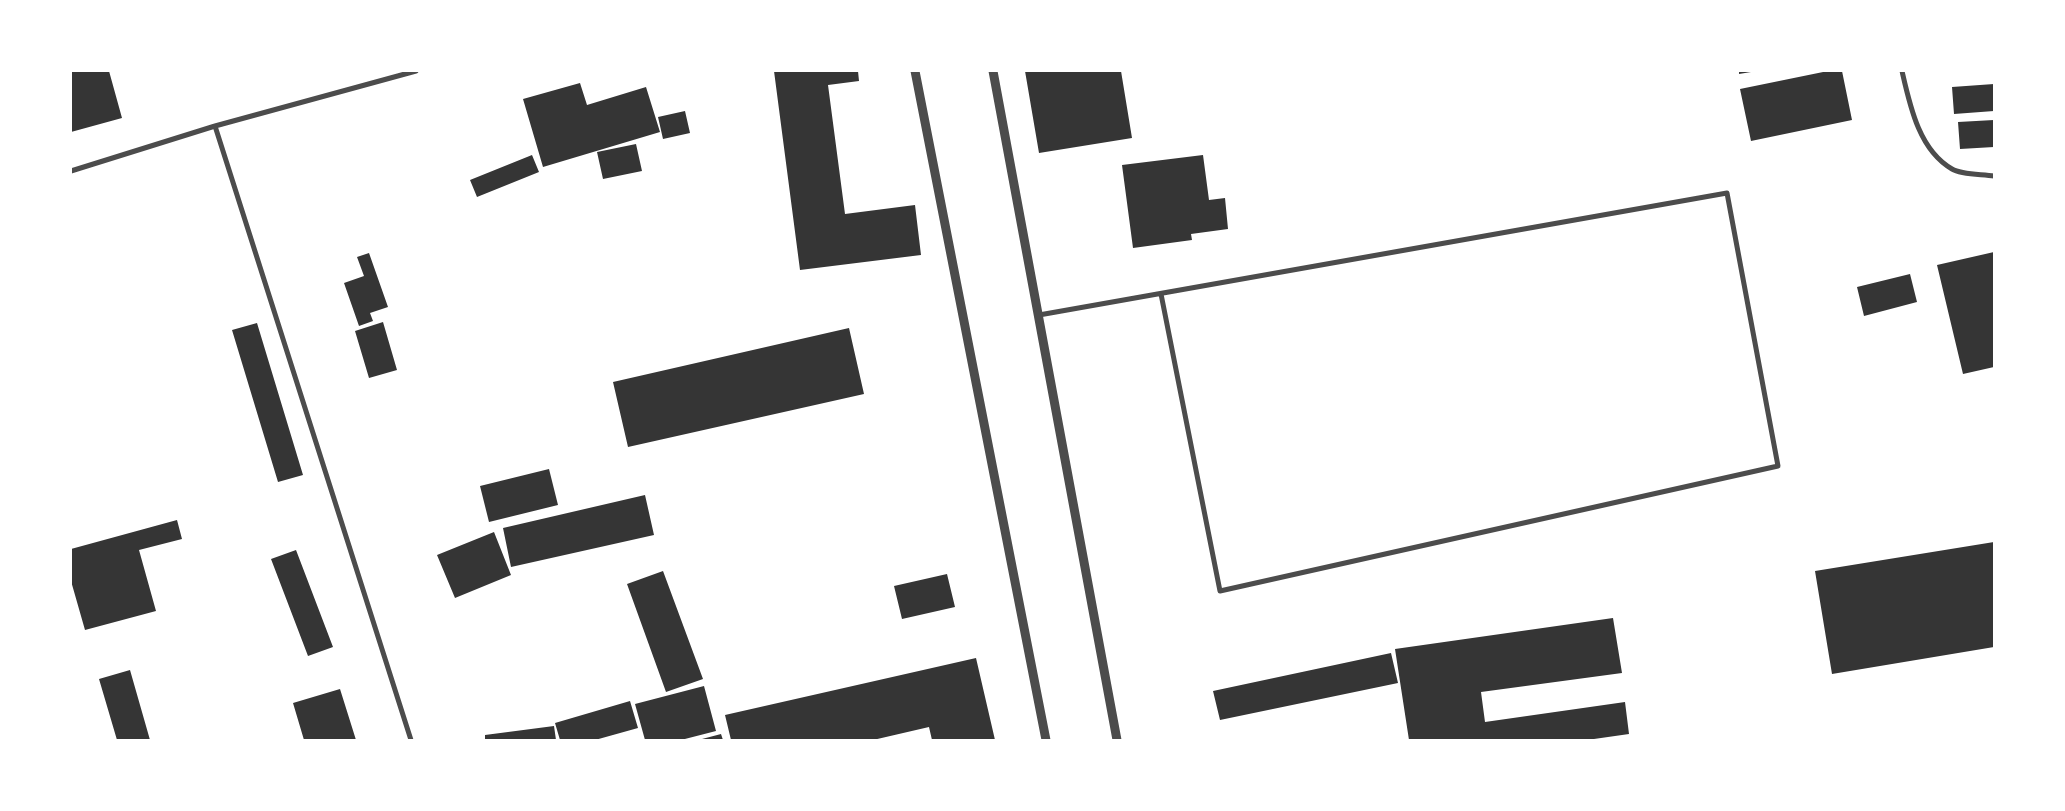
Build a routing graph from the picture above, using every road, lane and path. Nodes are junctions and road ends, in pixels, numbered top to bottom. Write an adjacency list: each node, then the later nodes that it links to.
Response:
1 (416, 71): 5 (street)
2 (915, 71): 11 (street)
3 (993, 71): 9 (street)
4 (1902, 71): 7 (street)
5 (215, 126): 6 (street); 10 (street)
6 (71, 171)
7 (1994, 176)
8 (1161, 294): 8 (street); 9 (street)
9 (1039, 315): 12 (street)
10 (411, 740)
11 (1046, 740)
12 (1117, 740)

